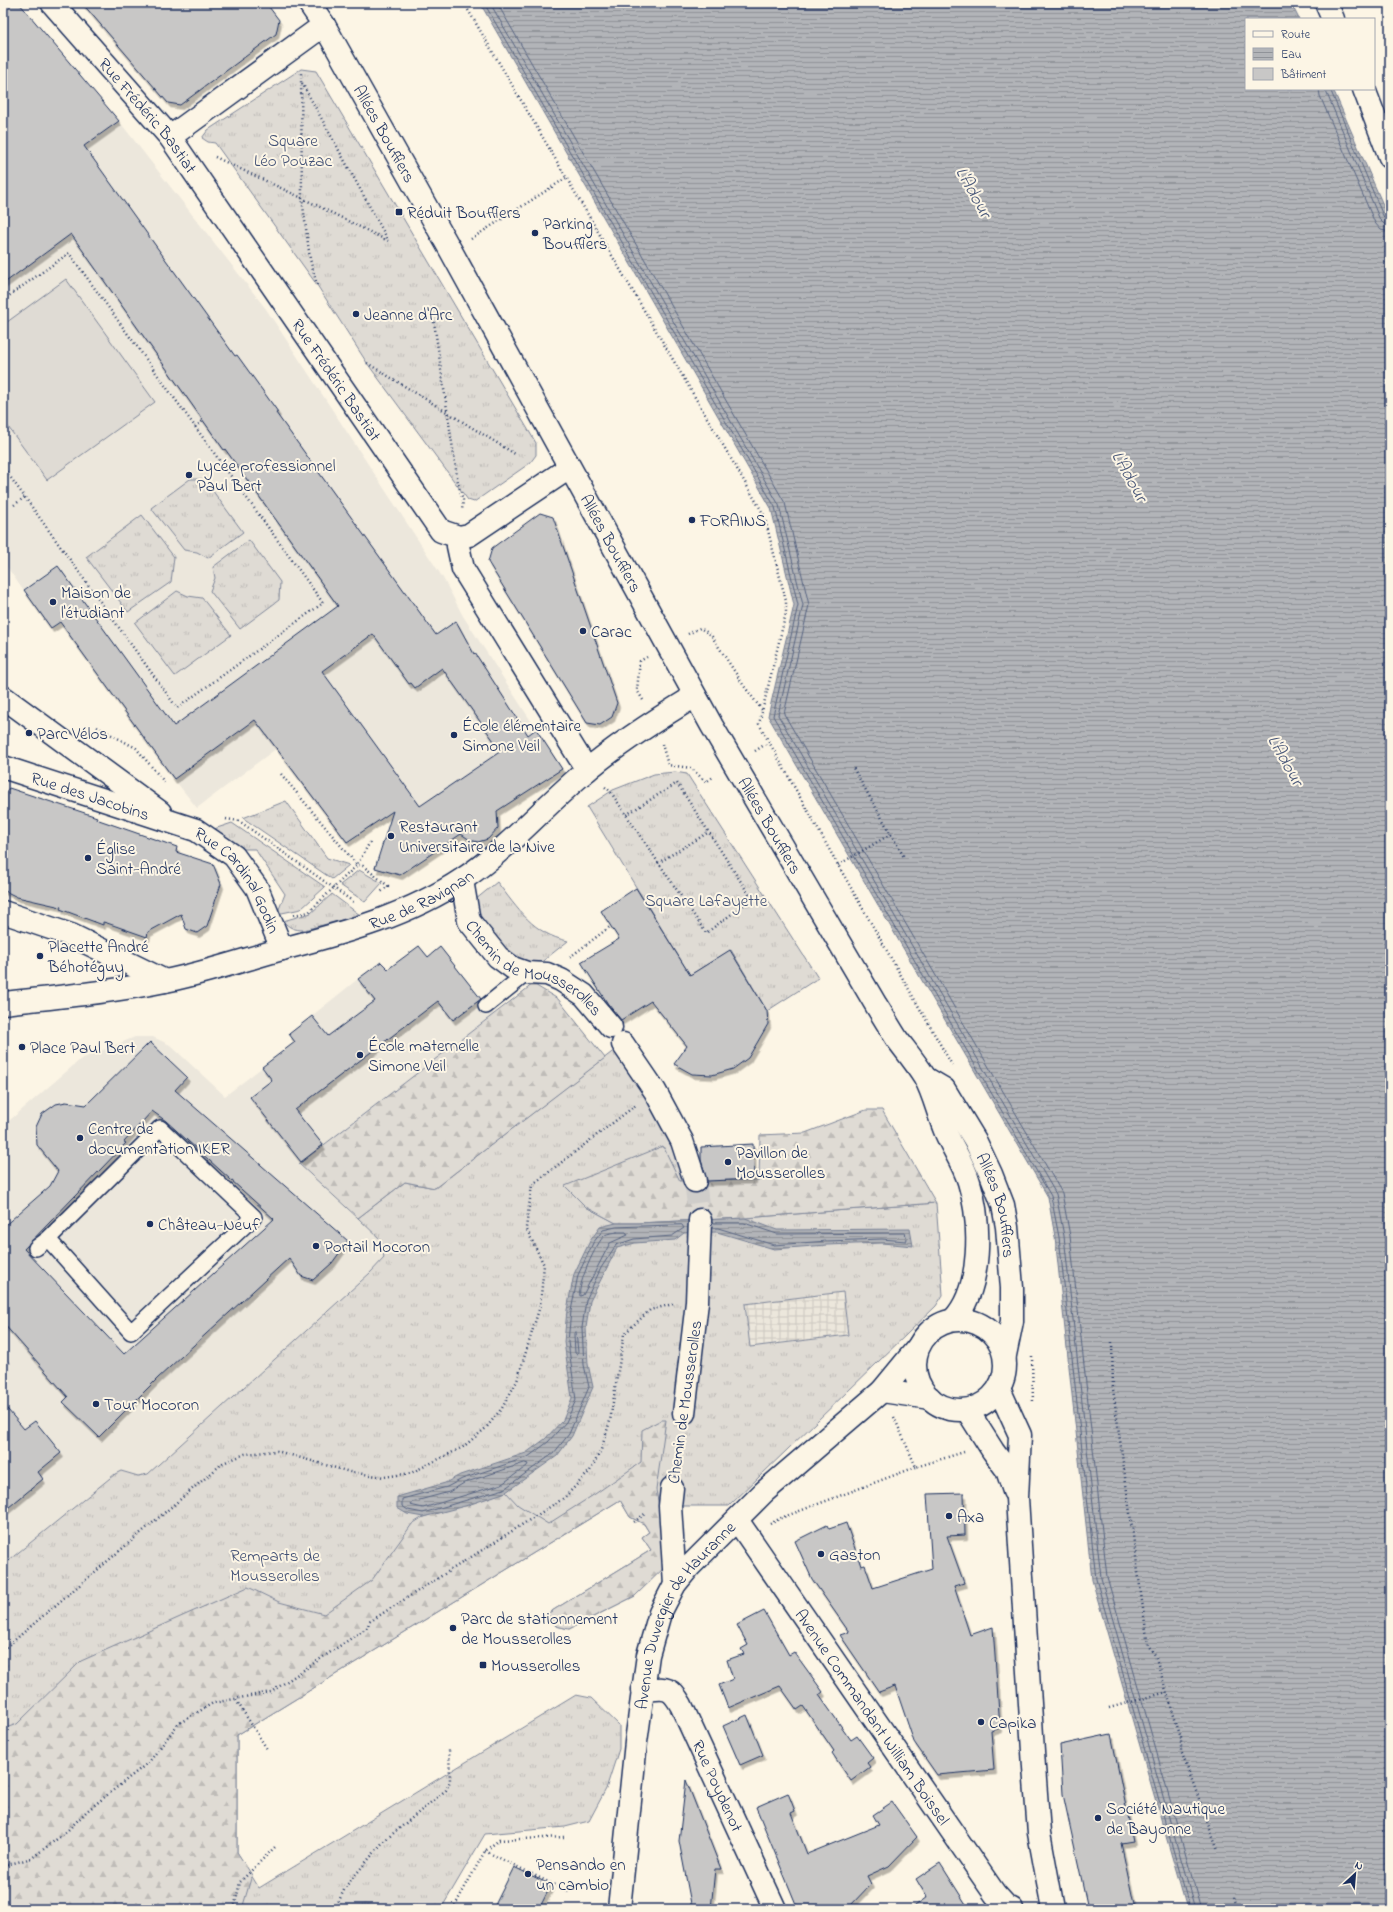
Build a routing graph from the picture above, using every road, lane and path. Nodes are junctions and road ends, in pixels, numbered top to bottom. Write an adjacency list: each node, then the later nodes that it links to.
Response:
1 (52, 3): 10 (street, Rue Frédéric Bastiat)
2 (309, 3): 6 (street, Allées Boufflers)
3 (464, 3): 13 (path)
4 (1326, 3): 5 (street)
5 (1333, 18)
6 (324, 25): 7 (street); 15 (street, Allées Boufflers)
7 (296, 47): 8 (path); 10 (street)
8 (301, 83): 14 (path); 14 (path)
9 (1364, 90): 12 (street)
10 (170, 137): 28 (street, Rue Frédéric Bastiat)
11 (208, 154): 14 (path)
12 (1390, 157)
13 (566, 178): 15 (path); 32 (path)
14 (302, 198): 16 (path)
15 (451, 251): 25 (street, Allées Boufflers)
16 (317, 285)
17 (3, 300): 22 (path)
18 (434, 322): 20 (path)
19 (366, 363): 20 (path)
20 (449, 415): 23 (path); 28 (path)
21 (203, 421): 22 (path)
22 (195, 427): 26 (path)
23 (515, 454)
24 (3, 467): 26 (path)
25 (569, 468): 28 (street); 29 (street, Allées Boufflers)
26 (25, 497): 27 (path)
27 (14, 505)
28 (459, 537): 38 (street)
29 (668, 645): 30 (street, Allées Boufflers); 32 (path); 33 (path)
30 (695, 696): 33 (street, Rue de Ravignan); 63 (street, Allées Boufflers)
31 (3, 698): 43 (street)
32 (762, 710): 35 (path)
33 (655, 720): 38 (street, Rue de Ravignan)
34 (97, 726): 40 (path)
35 (769, 742)
36 (852, 766): 45 (path)
37 (3, 767): 43 (street, Rue des Jacobins)
38 (587, 770): 41 (path); 51 (street, Rue de Ravignan)
39 (282, 774): 49 (path)
40 (168, 786)
41 (626, 815): 44 (path); 48 (path)
42 (223, 819): 52 (path)
43 (178, 825): 56 (street, Rue Cardinal Godin)
44 (709, 832): 48 (path); 48 (path)
45 (891, 834): 47 (path); 50 (path)
46 (370, 842): 49 (path)
47 (904, 857)
48 (658, 863)
49 (357, 865): 52 (path); 53 (path)
50 (838, 865)
51 (462, 880): 58 (street, Rue de Ravignan); 59 (street, Chemin de Mousserolles)
52 (333, 887): 54 (path); 56 (path)
53 (377, 894)
54 (361, 908)
55 (3, 912): 60 (street)
56 (272, 925): 58 (street, Rue Cardinal Godin)
57 (611, 926): 59 (path)
58 (282, 949): 60 (street, Rue de Ravignan)
59 (537, 973): 62 (lane); 64 (street, Chemin de Mousserolles)
60 (165, 981): 61 (street)
61 (3, 1003)
62 (486, 1006)
63 (924, 1077): 69 (street, Allées Boufflers); 72 (street, Allées Boufflers)
64 (655, 1091): 65 (street, Chemin de Mousserolles); 85 (path)
65 (695, 1181)
66 (700, 1227): 79 (street, Chemin de Mousserolles)
67 (42, 1243): 67 (lane)
68 (668, 1305): 88 (path)
69 (954, 1320): 71 (street); 72 (street)
70 (1112, 1342): 87 (path)
71 (919, 1346): 76 (street, Avenue Duvergier de Hauranne); 77 (street)
72 (1005, 1355): 75 (street)
73 (11, 1361): 74 (path)
74 (3, 1368)
75 (999, 1389): 78 (street); 82 (street)
76 (882, 1390): 77 (street); 83 (street, Avenue Duvergier de Hauranne)
77 (930, 1398): 78 (street)
78 (967, 1410): 82 (street)
79 (684, 1413): 81 (path, Chemin de Mousserolles)
80 (916, 1467): 83 (path)
81 (672, 1488): 84 (street, Chemin de Mousserolles)
82 (1017, 1498): 105 (street)
83 (742, 1528): 84 (street, Avenue Duvergier de Hauranne); 104 (street, Avenue Commandant William Boissel)
84 (675, 1584): 86 (street, Avenue Duvergier de Hauranne)
85 (3, 1650)
86 (642, 1690): 102 (street, Avenue Duvergier de Hauranne); 103 (street, Rue Poydenot)
87 (1167, 1692): 89 (path); 94 (path)
88 (236, 1700): 90 (path); 96 (path)
89 (1109, 1708)
90 (268, 1749)
91 (449, 1749): 100 (path)
92 (564, 1837): 95 (path)
93 (275, 1847): 99 (path)
94 (1218, 1850)
95 (486, 1851): 97 (path); 101 (path)
96 (3, 1866)
97 (569, 1892)
98 (1234, 1897): 106 (path)
99 (234, 1909)
100 (335, 1909)
101 (453, 1909)
102 (619, 1909)
103 (775, 1909)
104 (1012, 1909)
105 (1053, 1909)
106 (1238, 1909)

